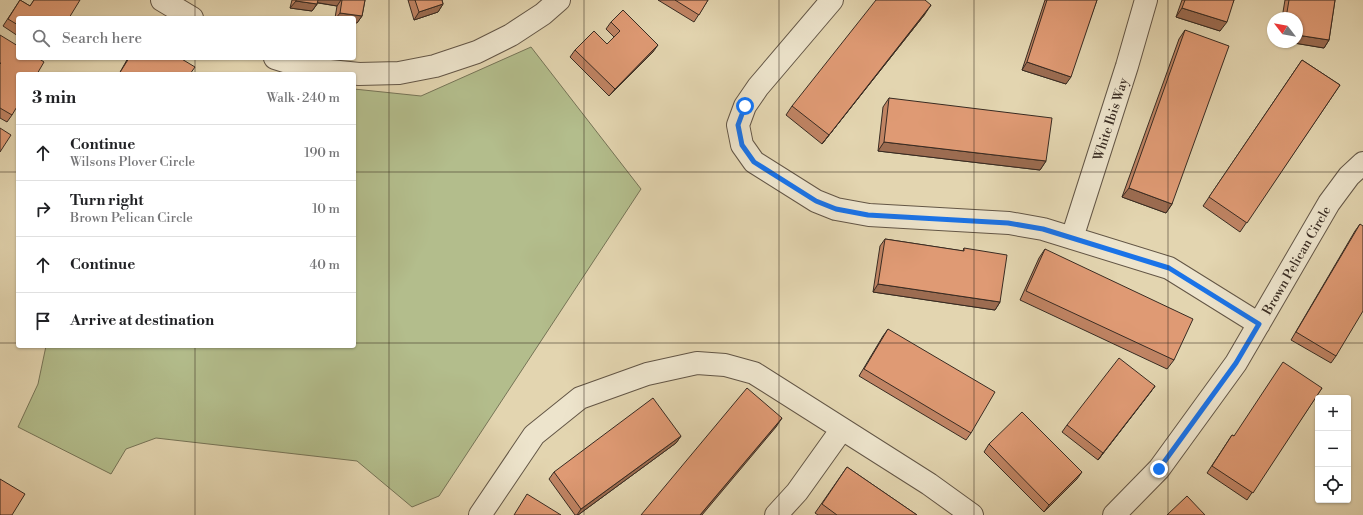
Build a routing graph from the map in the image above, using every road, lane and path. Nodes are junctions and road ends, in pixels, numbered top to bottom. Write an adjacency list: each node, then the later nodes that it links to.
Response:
1 (162, 0): 5 (street)
2 (559, 0): 8 (street)
3 (832, 0): 10 (street)
4 (1146, 0): 10 (street, White Ibis Way)
5 (189, 16)
6 (281, 60): 7 (street)
7 (339, 72)
8 (356, 74)
9 (1363, 163): 11 (street, Brown Pelican Circle)
10 (1072, 238): 11 (street)
11 (1259, 324): 16 (street, Brown Pelican Circle)
12 (842, 429): 13 (street); 14 (street); 15 (street)
13 (480, 515)
14 (776, 515)
15 (972, 515)
16 (1114, 515)

